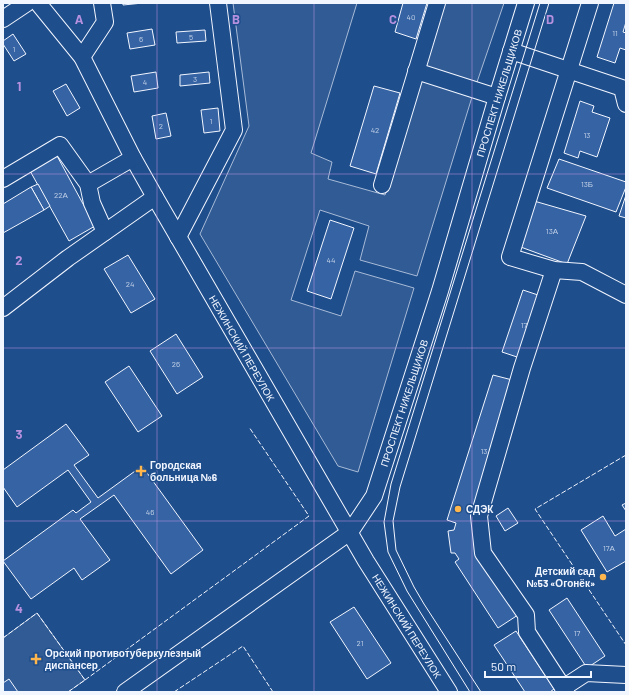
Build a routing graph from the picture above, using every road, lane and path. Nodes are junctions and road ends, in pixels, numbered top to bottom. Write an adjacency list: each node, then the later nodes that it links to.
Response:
1 (27, 3): 8 (street)
2 (38, 3): 10 (street, НЕЖИНСКИЙ ПЕРЕУЛОК)
3 (102, 3): 10 (street)
4 (218, 3): 21 (street)
5 (437, 3): 12 (street)
6 (526, 3): 9 (street, ПРОСПЕКТ НИКЕЛЬЩИКОВ)
7 (590, 3): 11 (street)
8 (3, 19)
9 (511, 51): 11 (street); 13 (street, ПРОСПЕКТ НИКЕЛЬЩИКОВ)
10 (82, 57): 15 (street, НЕЖИНСКИЙ ПЕРЕУЛОК)
11 (569, 70): 14 (street); 22 (street)
12 (416, 71): 13 (street); 18 (street)
13 (497, 97): 25 (street, ПРОСПЕКТ НИКЕЛЬЩИКОВ)
14 (626, 104)
15 (133, 158): 17 (street); 19 (street, НЕЖИНСКИЙ ПЕРЕУЛОК)
16 (3, 179): 17 (street)
17 (88, 184): 20 (street)
18 (382, 185)
19 (155, 197): 20 (street); 21 (street, НЕЖИНСКИЙ ПЕРЕУЛОК)
20 (105, 232): 24 (street)
21 (178, 237): 25 (street, НЕЖИНСКИЙ ПЕРЕУЛОК)
22 (554, 270): 23 (street); 27 (street)
23 (626, 294)
24 (3, 308)
25 (350, 532): 28 (street, ПРОСПЕКТ НИКЕЛЬЩИКОВ); 29 (street, НЕЖИНСКИЙ ПЕРЕУЛОК)
26 (626, 675): 27 (street)
27 (564, 690)
28 (124, 692)
29 (449, 692)

